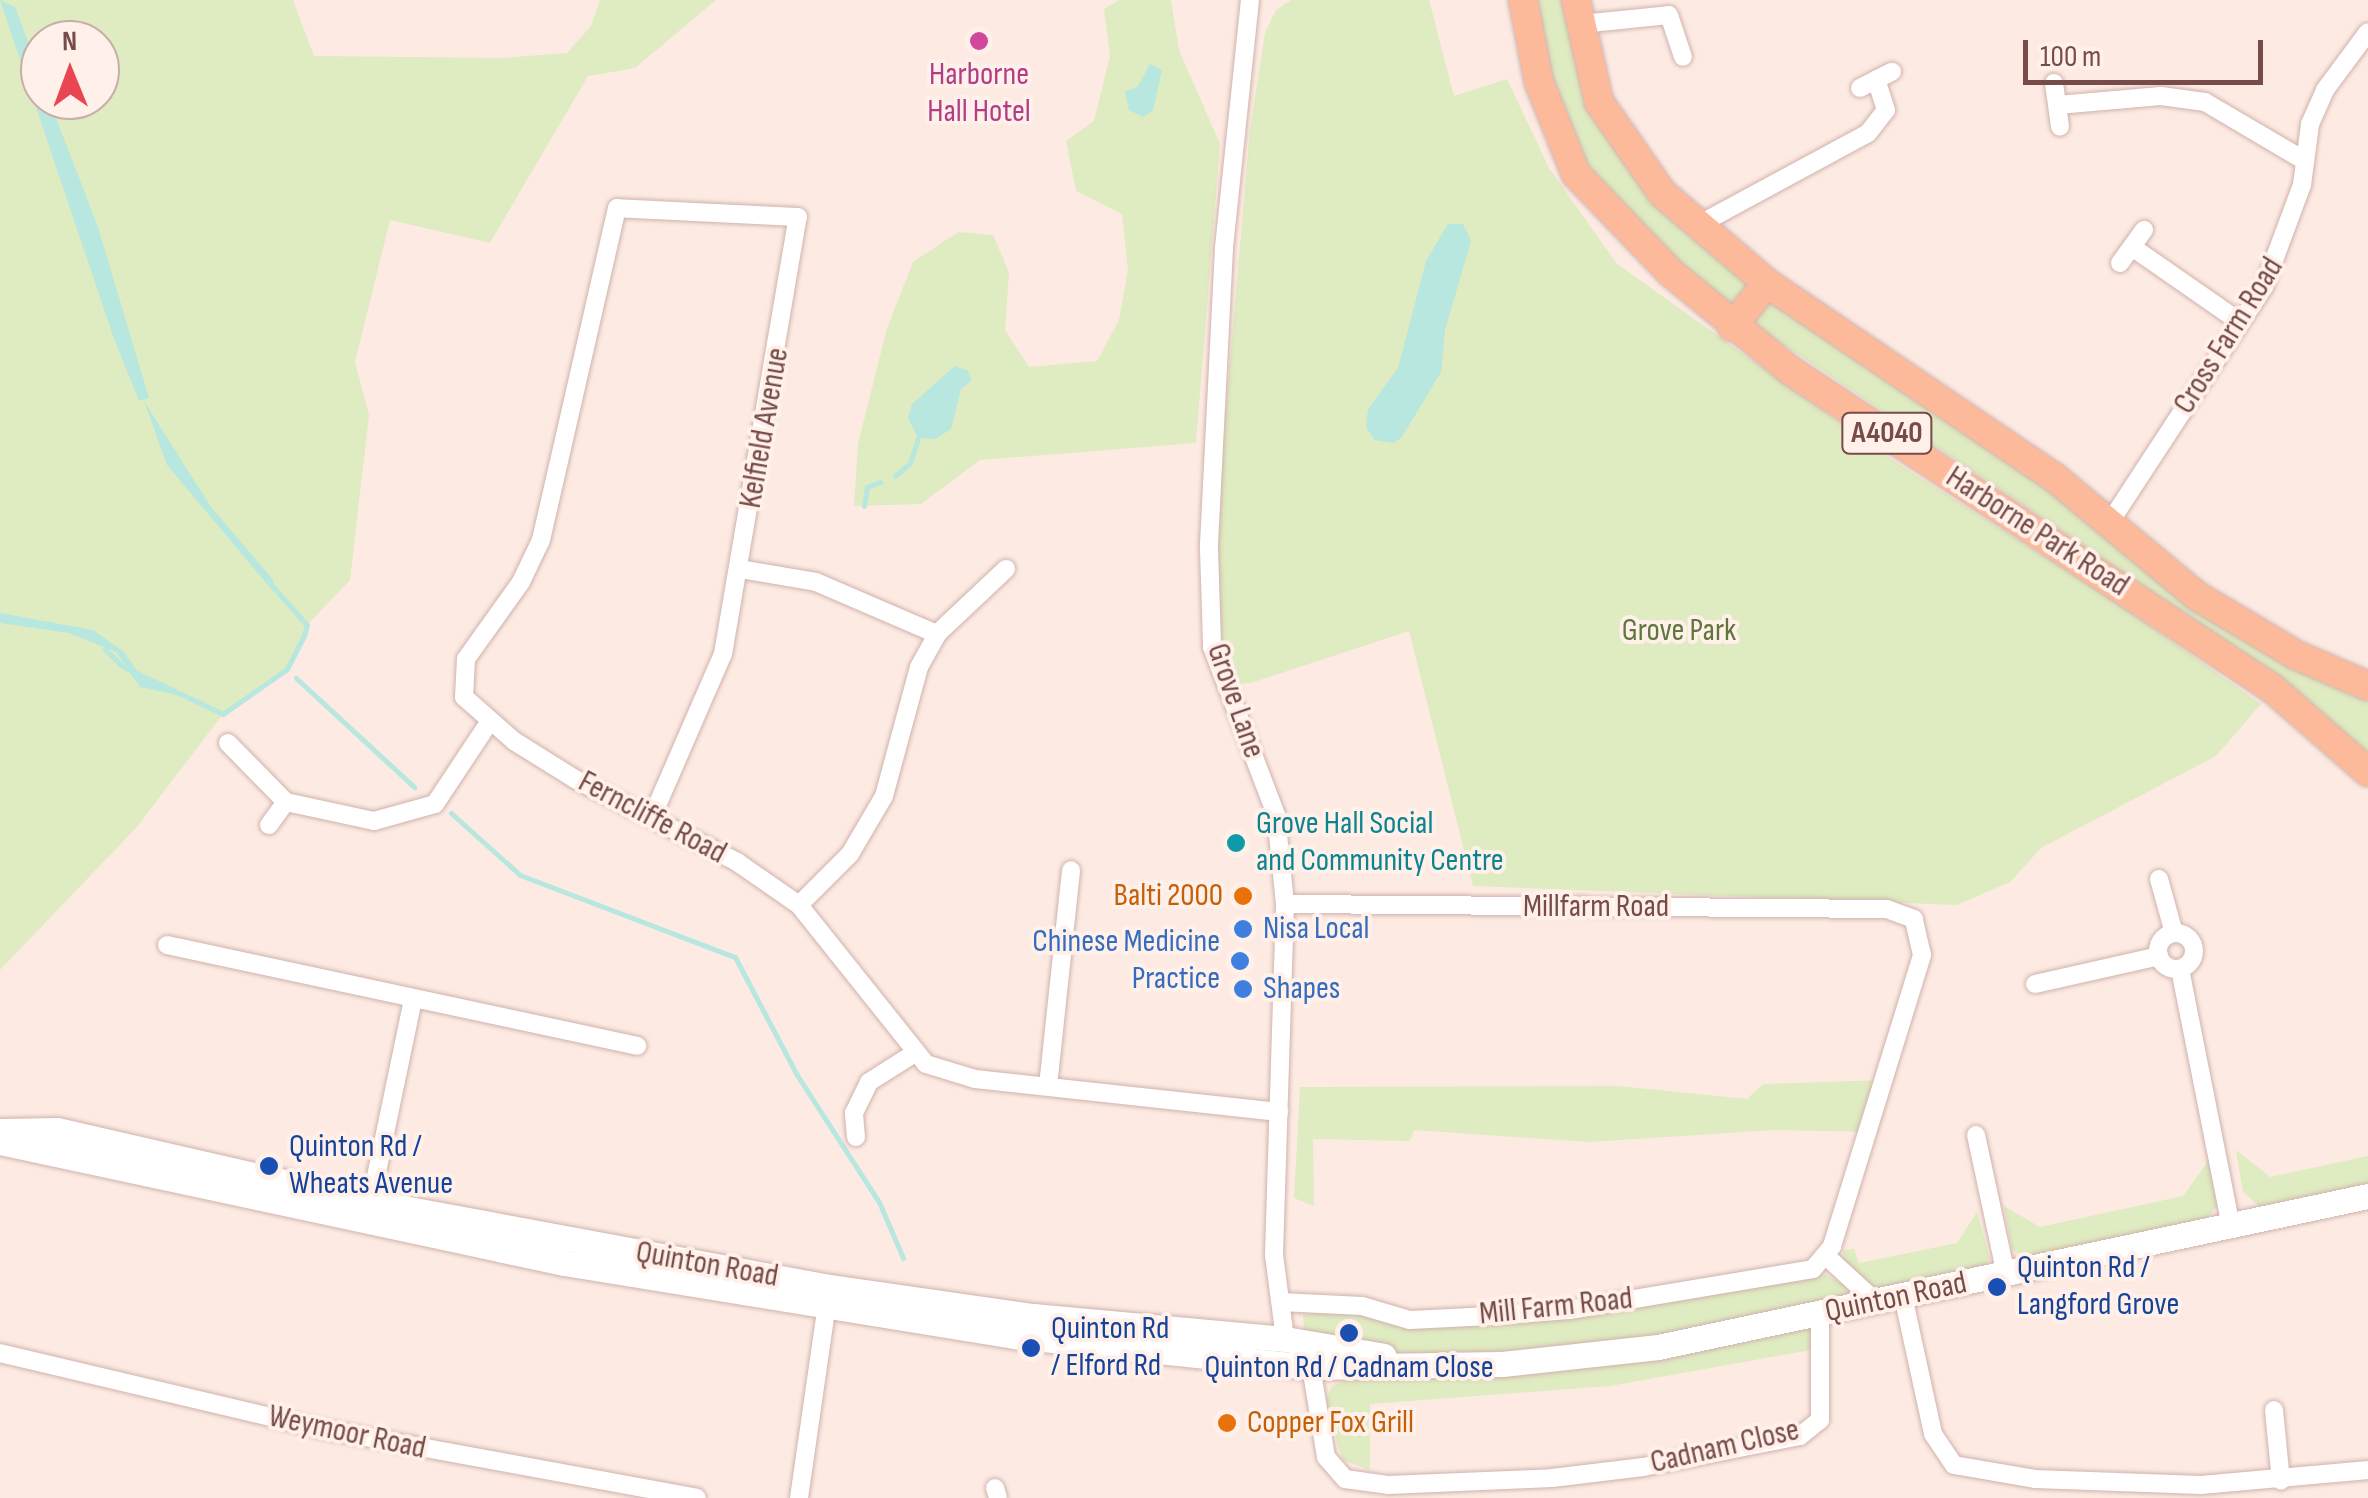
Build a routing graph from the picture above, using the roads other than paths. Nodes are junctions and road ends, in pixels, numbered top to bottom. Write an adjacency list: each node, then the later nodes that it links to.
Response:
1 (1250, 0): 32 (street, Grove Lane)
2 (1522, 0): 18 (main road, Harborne Park Road / A4040)
3 (1670, 8): 4 (street); 6 (street)
4 (1578, 12): 12 (main road, Harborne Park Road / A4040)
5 (2368, 32): 11 (street, Cross Farm Road)
6 (1683, 57)
7 (1876, 80): 12 (street)
8 (2054, 83): 9 (street)
9 (2058, 105): 10 (street); 11 (street)
10 (2060, 127)
11 (2305, 162): 17 (street, Cross Farm Road)
12 (1700, 224): 16 (main road, Harborne Park Road / A4040)
13 (2144, 230): 14 (street)
14 (2132, 247): 15 (street); 17 (street)
15 (2120, 263)
16 (1767, 283): 18 (main road); 19 (main road, Harborne Park Road / A4040)
17 (2240, 322): 19 (street, Cross Farm Road)
18 (1732, 327): 26 (main road, Harborne Park Road / A4040)
19 (2110, 522): 23 (main road, Harborne Park Road / A4040)
20 (1006, 569): 22 (street)
21 (740, 570): 22 (street); 24 (street, Kelfield Avenue); 28 (street, Kelfield Avenue)
22 (937, 634): 33 (street)
23 (2368, 686)
24 (488, 724): 27 (street); 28 (street, Ferncliffe Road)
25 (228, 743): 27 (street)
26 (2368, 772)
27 (286, 802): 29 (street)
28 (652, 817): 33 (street, Ferncliffe Road)
29 (270, 825)
30 (1071, 870): 42 (street)
31 (2159, 880): 34 (street)
32 (1285, 904): 43 (street, Grove Lane); 51 (street, Millfarm Road)
33 (799, 905): 41 (street, Ferncliffe Road)
34 (2174, 934): 36 (street); 37 (street)
35 (168, 945): 39 (street)
36 (2159, 956): 37 (street); 38 (street)
37 (2180, 970): 50 (street)
38 (2035, 984)
39 (414, 999): 40 (street); 49 (street)
40 (637, 1046)
41 (914, 1053): 42 (street, Ferncliffe Road); 44 (street)
42 (1048, 1086): 43 (street, Ferncliffe Road)
43 (1279, 1112): 56 (street, Grove Lane)
44 (849, 1125)
45 (0, 1131): 49 (street, Quinton Road)
46 (1976, 1135): 52 (street)
47 (0, 1142): 49 (street, Quinton Road)
48 (2368, 1196): 50 (street, Quinton Road)
49 (368, 1214): 54 (street, Quinton Road)
50 (2231, 1226): 52 (street, Quinton Road)
51 (1827, 1258): 55 (street); 56 (street, Mill Farm Road)
52 (2006, 1275): 53 (street, Quinton Road)
53 (1903, 1296): 55 (street, Quinton Road); 63 (street)
54 (828, 1298): 58 (street, Quinton Road); 65 (street)
55 (1875, 1301): 57 (street, Quinton Road)
56 (1280, 1302): 58 (street, Grove Lane)
57 (1820, 1315): 60 (street, Quinton Road); 60 (street, Cadnam Close)
58 (1268, 1347): 60 (street, Quinton Road); 60 (street, Quinton Road)
59 (0, 1353): 64 (street, Weymoor Road)
60 (1319, 1359)
61 (2274, 1410): 63 (street)
62 (2368, 1470): 63 (street)
63 (2280, 1481)
64 (697, 1498)
65 (799, 1498)

